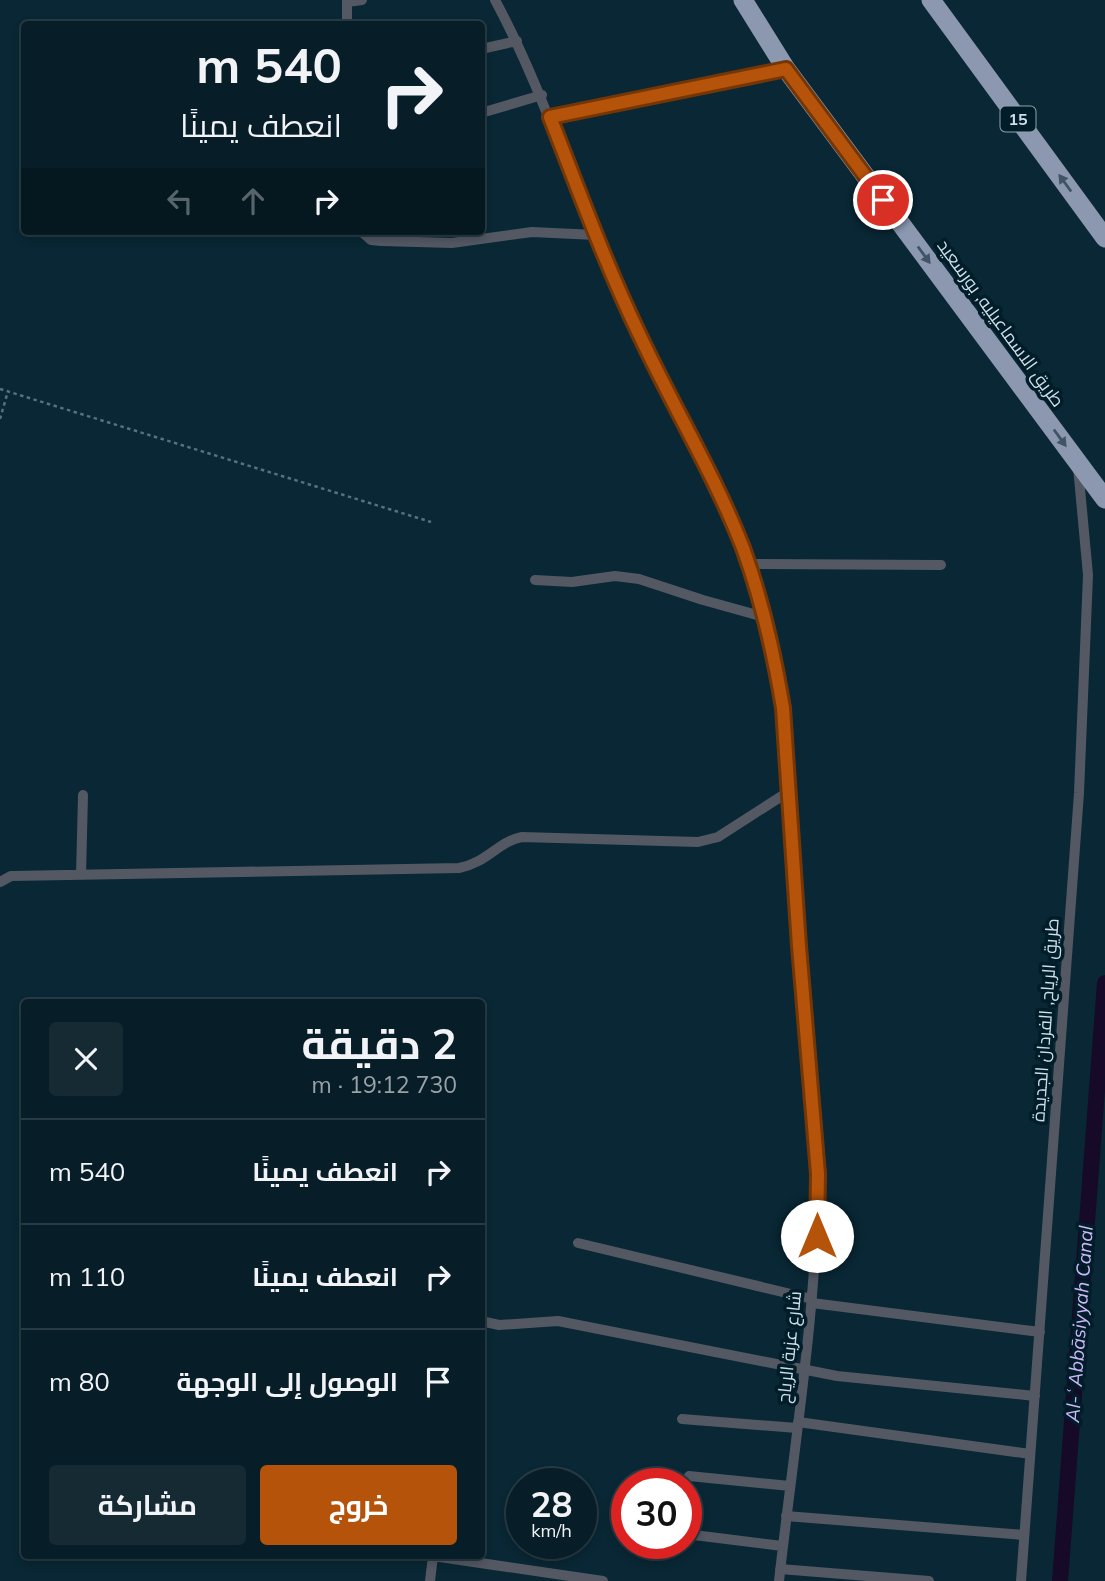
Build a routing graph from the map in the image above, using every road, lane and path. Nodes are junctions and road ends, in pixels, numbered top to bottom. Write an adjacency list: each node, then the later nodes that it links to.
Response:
1 (362, 0): 5 (street)
2 (495, 0): 7 (street, شارع عزبة الرياح)
3 (743, 0): 9 (highway, طريق الاسماعيليه, بورسعيد)
4 (931, 0): 15 (highway, 15, one-way to 4)
5 (347, 1): 6 (street)
6 (347, 21)
7 (517, 41): 8 (street); 10 (street, شارع عزبة الرياح)
8 (485, 48)
9 (786, 69): 12 (street); 19 (highway, طريق الاسماعيليه, بورسعيد, one-way to 19)
10 (542, 95): 11 (street); 12 (street, شارع عزبة الرياح)
11 (485, 112)
12 (550, 117): 14 (street, شارع عزبة الرياح)
13 (365, 235): 14 (street)
14 (596, 235): 22 (street, شارع عزبة الرياح)
15 (1105, 238)
16 (0, 389): 17 (path)
17 (8, 391): 18 (path); 21 (path)
18 (0, 419)
19 (1082, 468): 20 (highway, طريق الاسماعيليه, بورسعيد); 33 (street, طريق الرياح, الفردان الجديدة)
20 (1105, 499)
21 (431, 522)
22 (748, 564): 23 (street); 25 (street, شارع عزبة الرياح)
23 (941, 565)
24 (535, 580): 25 (street)
25 (764, 617): 26 (street, شارع عزبة الرياح)
26 (788, 792): 28 (street); 31 (street, شارع عزبة الرياح)
27 (82, 795): 28 (street)
28 (81, 875): 29 (street)
29 (0, 883)
30 (578, 1243): 31 (street)
31 (812, 1301): 33 (street); 34 (street, شارع عزبة الرياح)
32 (485, 1322): 34 (street)
33 (1040, 1332): 35 (street, طريق الرياح, الفردان الجديدة)
34 (804, 1369): 35 (street); 37 (street, شارع عزبة الرياح)
35 (1035, 1395): 38 (street, طريق الرياح, الفردان الجديدة)
36 (682, 1419): 37 (street)
37 (798, 1425): 38 (street); 40 (street, شارع عزبة الرياح)
38 (1030, 1454): 42 (street, طريق الرياح, الفردان الجديدة)
39 (702, 1477): 40 (street)
40 (790, 1486): 41 (street, شارع عزبة الرياح)
41 (786, 1516): 42 (street); 44 (street, شارع عزبة الرياح)
42 (1024, 1535): 51 (street, طريق الرياح, الفردان الجديدة)
43 (702, 1536): 44 (street)
44 (782, 1546): 47 (street, شارع عزبة الرياح)
45 (433, 1559): 48 (street)
46 (453, 1559): 49 (street)
47 (780, 1575): 50 (street)
48 (430, 1581)
49 (603, 1581)
50 (929, 1581)
51 (1021, 1581)

